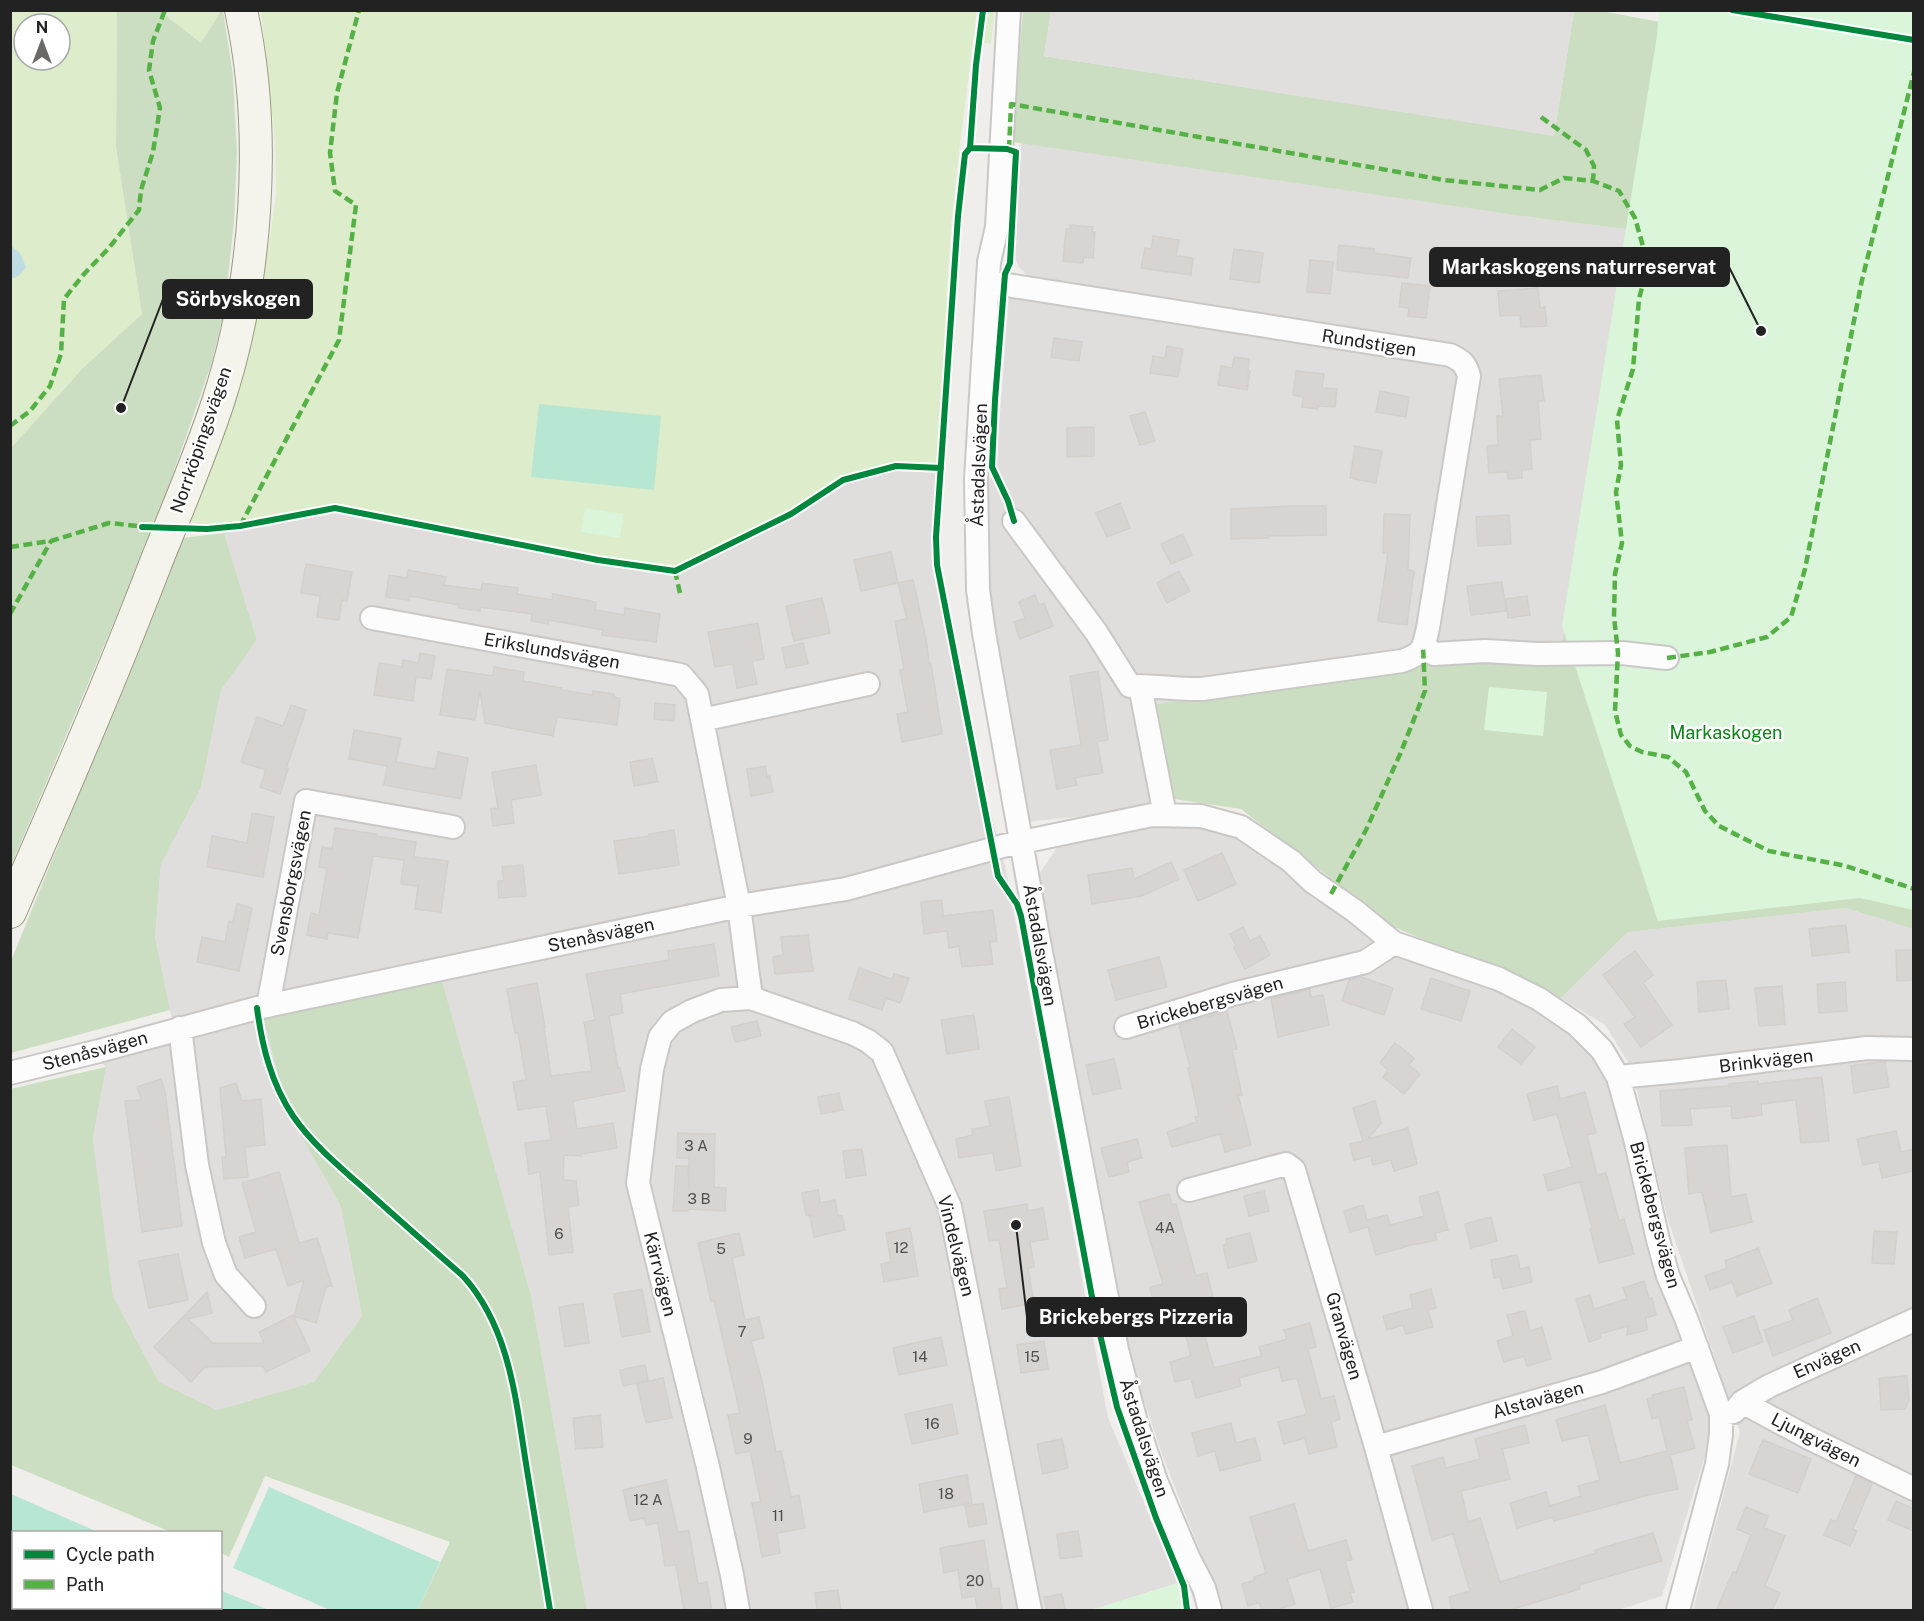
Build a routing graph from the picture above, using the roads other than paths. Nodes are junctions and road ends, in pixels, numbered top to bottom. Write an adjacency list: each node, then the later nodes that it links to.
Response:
1 (241, 10): 15 (main road, Norrköpingsvägen)
2 (1007, 10): 3 (street, Åstadalsvägen)
3 (988, 272): 6 (street, Rundstigen); 13 (street, Åstadalsvägen)
4 (1014, 522): 9 (street)
5 (372, 618): 10 (street, Erikslundsvägen)
6 (1423, 646): 7 (street); 9 (street)
7 (1668, 658)
8 (868, 684): 10 (street)
9 (1140, 686): 11 (street)
10 (702, 720): 14 (street, Erikslundsvägen)
11 (1165, 815): 13 (street, Brickebergsvägen); 16 (street, Brickebergsvägen)
12 (453, 827): 18 (street, Svensborgsvägen)
13 (1022, 842): 14 (street, Stenåsvägen); 34 (street, Åstadalsvägen)
14 (739, 906): 17 (street); 18 (street, Stenåsvägen)
15 (10, 912)
16 (1394, 942): 20 (street, Brickebergsvägen); 23 (street, Brickebergsvägen)
17 (751, 998): 32 (street, Kärrvägen); 33 (street, Vindelvägen)
18 (268, 1006): 19 (street, Stenåsvägen)
19 (180, 1028): 22 (street, Stenåsvägen); 25 (street)
20 (1126, 1028)
21 (1914, 1049): 23 (street, Brinkvägen)
22 (10, 1072)
23 (1618, 1077): 27 (street, Brickebergsvägen)
24 (1189, 1190): 30 (street, Granvägen)
25 (254, 1306)
26 (1914, 1320): 28 (street, Envägen)
27 (1697, 1347): 29 (street, Brickebergsvägen); 30 (street, Alstavägen)
28 (1742, 1402): 29 (street); 31 (street, Ljungvägen)
29 (1722, 1414): 36 (street, Brickebergsvägen)
30 (1376, 1447): 35 (street, Granvägen)
31 (1914, 1489)
32 (738, 1611)
33 (1030, 1611)
34 (1210, 1611)
35 (1420, 1611)
36 (1678, 1611)

